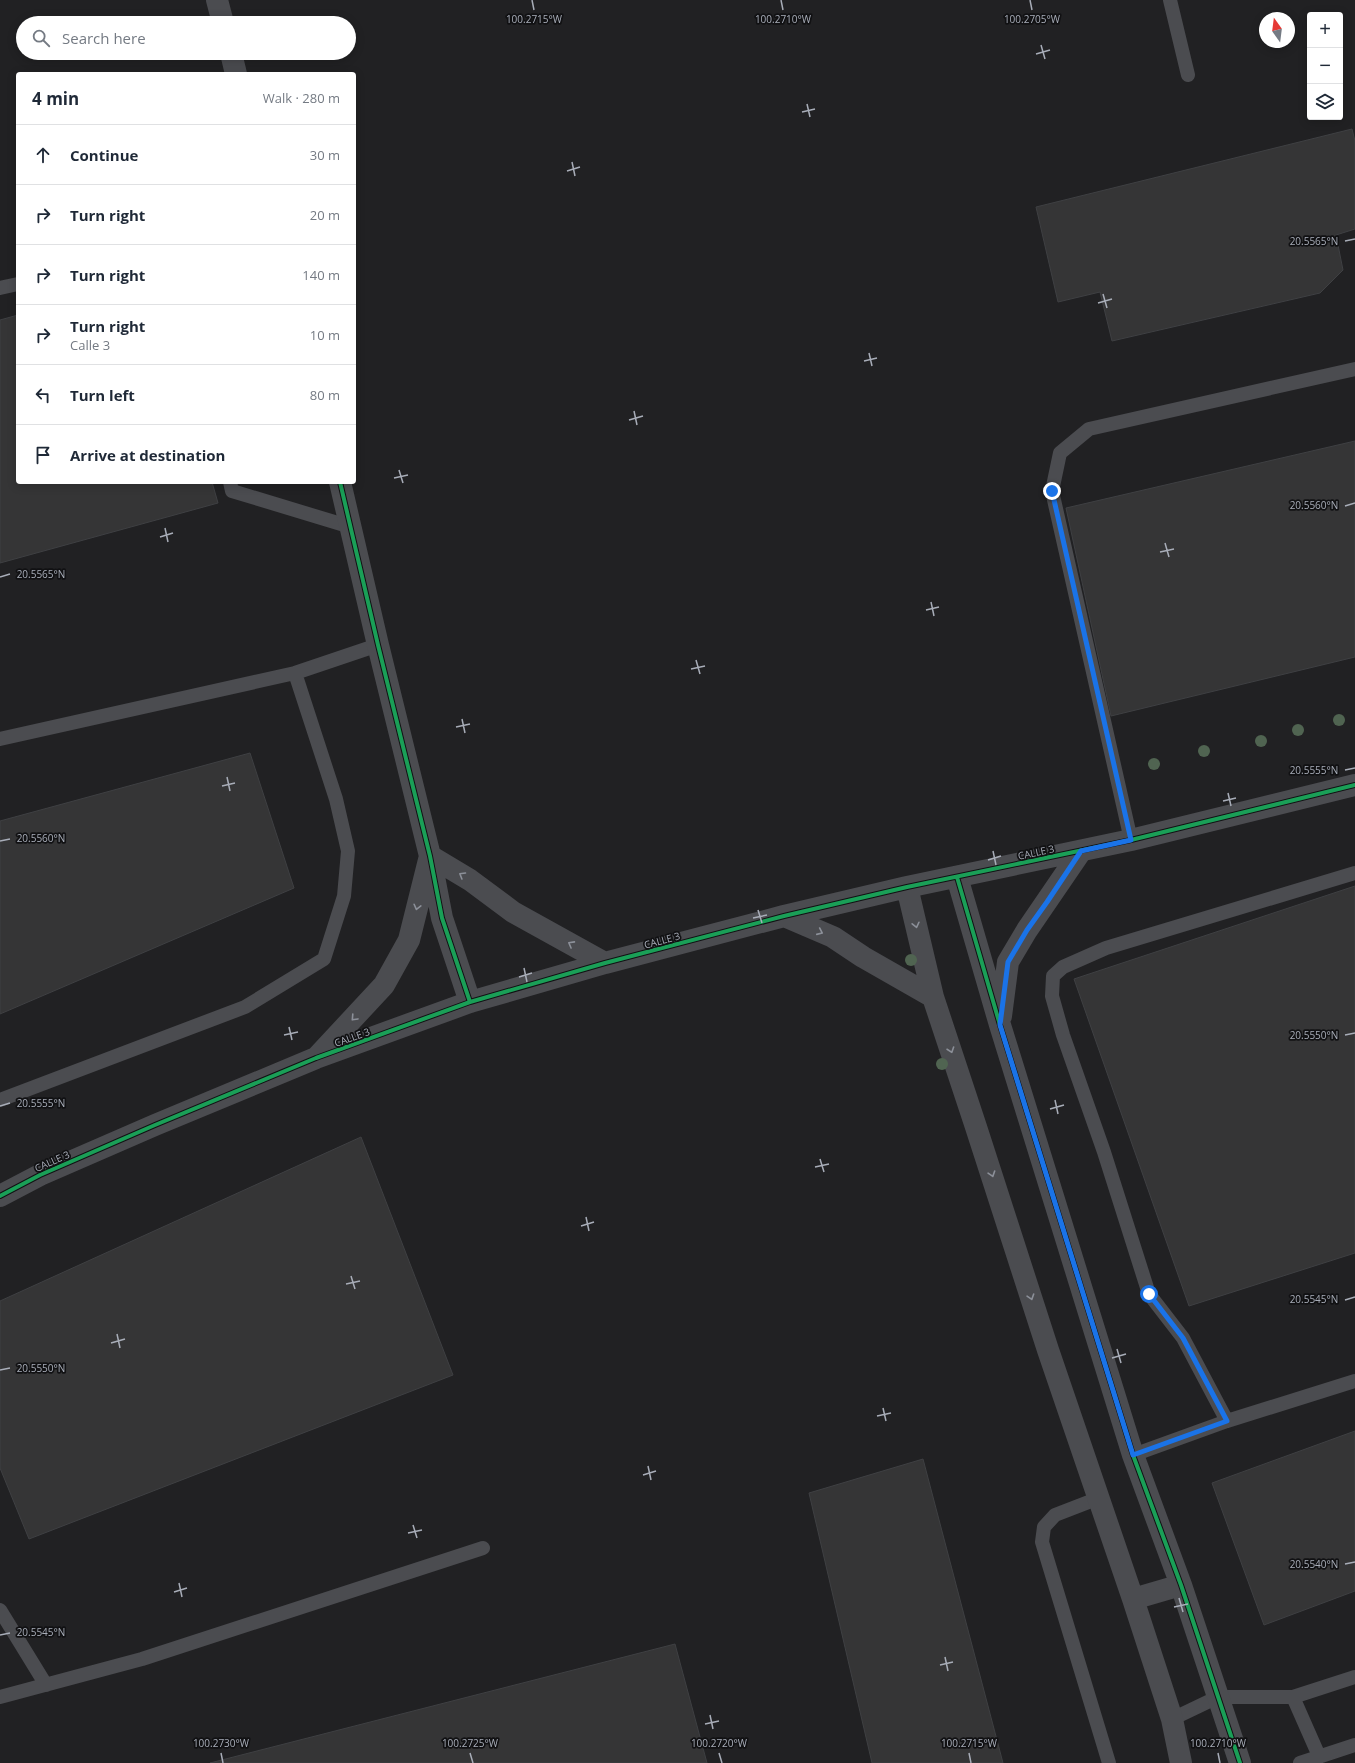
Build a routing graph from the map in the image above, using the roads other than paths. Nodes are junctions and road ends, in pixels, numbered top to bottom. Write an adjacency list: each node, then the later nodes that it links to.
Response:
1 (217, 0): 3 (street)
2 (1170, 0): 6 (lane)
3 (221, 16)
4 (232, 60): 5 (street)
5 (235, 72)
6 (1188, 75)
7 (16, 284): 8 (lane)
8 (0, 288)
9 (1355, 369): 17 (lane)
10 (230, 484): 12 (lane)
11 (340, 484): 12 (street)
12 (350, 527): 13 (street)
13 (378, 645): 14 (lane); 19 (street)
14 (294, 673): 15 (lane); 29 (lane)
15 (0, 739)
16 (1355, 785): 17 (street, CALLE 3)
17 (1131, 840): 18 (street, CALLE 3)
18 (1081, 851): 21 (street, CALLE 3); 27 (street)
19 (430, 856): 24 (street, one-way to 19); 26 (street); 28 (street, one-way to 28)
20 (1355, 874): 32 (lane)
21 (958, 877): 22 (street, CALLE 3); 27 (street)
22 (907, 887): 23 (street, CALLE 3); 25 (street, one-way to 25)
23 (784, 916): 24 (street, CALLE 3); 25 (street, one-way to 25)
24 (605, 963): 26 (street, CALLE 3)
25 (933, 997): 34 (street, one-way to 34)
26 (470, 1002): 28 (street, CALLE 3)
27 (1000, 1025): 33 (street)
28 (316, 1058): 30 (street, CALLE 3)
29 (0, 1100)
30 (0, 1196)
31 (1355, 1381): 32 (lane)
32 (1227, 1421): 33 (lane)
33 (1133, 1455): 36 (street)
34 (1099, 1498): 37 (street); 47 (lane)
35 (483, 1548): 40 (lane)
36 (1181, 1584): 37 (street); 41 (street)
37 (1133, 1599): 44 (street)
38 (0, 1610): 40 (lane)
39 (1355, 1677): 43 (lane)
40 (46, 1685): 42 (lane)
41 (1218, 1696): 43 (lane); 44 (lane); 49 (street)
42 (0, 1697)
43 (1293, 1697): 46 (lane)
44 (1172, 1719): 48 (street)
45 (1355, 1745): 46 (lane)
46 (1319, 1756): 50 (lane)
47 (1109, 1763)
48 (1181, 1763)
49 (1240, 1763)
50 (1300, 1763)

